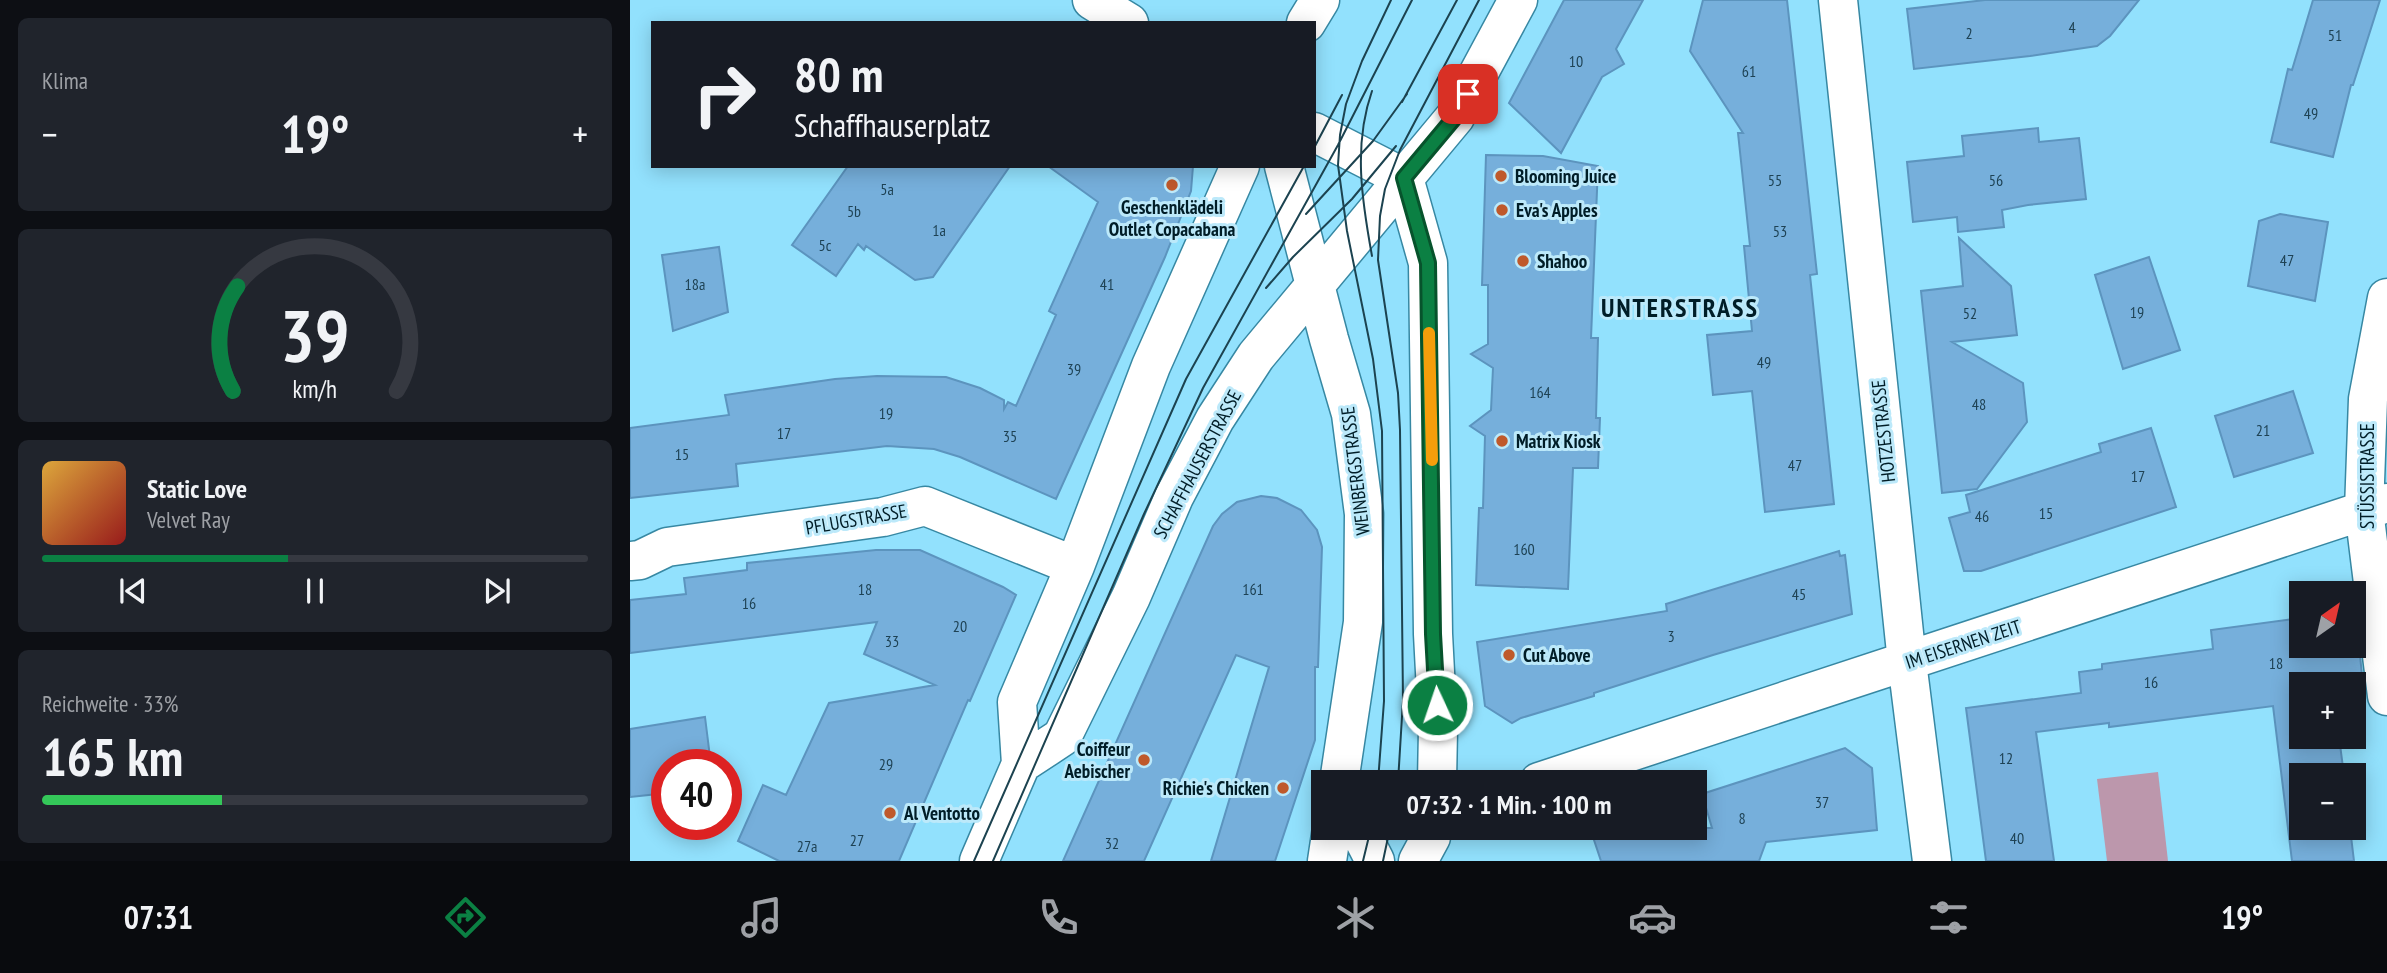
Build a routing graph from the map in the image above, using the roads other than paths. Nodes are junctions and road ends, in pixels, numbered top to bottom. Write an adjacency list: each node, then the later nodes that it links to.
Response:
1 (1092, 0): 5 (street)
2 (1320, 0): 6 (street)
3 (1518, 0): 10 (street, SCHAFFHAUSERSTRASSE)
4 (1838, 0): 16 (street, HOTZESTRASSE)
5 (1126, 21)
6 (1307, 21)
7 (1316, 133): 10 (street)
8 (1239, 168): 15 (street)
9 (1285, 168): 11 (street, WEINBERGSTRASSE)
10 (1404, 178): 11 (street, SCHAFFHAUSERSTRASSE); 20 (street)
11 (1316, 285): 18 (street, SCHAFFHAUSERSTRASSE); 19 (street, WEINBERGSTRASSE)
12 (2387, 298): 13 (street, STÜSSISTRASSE)
13 (2375, 507): 16 (street, IM EISERNEN ZEIT); 17 (street, STÜSSISTRASSE)
14 (630, 561): 15 (street, PFLUGSTRASSE)
15 (1075, 566): 18 (street)
16 (1907, 662): 21 (street, IM EISERNEN ZEIT); 29 (street, HOTZESTRASSE)
17 (2387, 696)
18 (1021, 764): 25 (street)
19 (1341, 770)
20 (1437, 770)
21 (1577, 770)
22 (1331, 840): 26 (street)
23 (1365, 840): 27 (street)
24 (1429, 840): 28 (street)
25 (979, 861)
26 (1328, 861)
27 (1376, 861)
28 (1418, 861)
29 (1933, 861)

